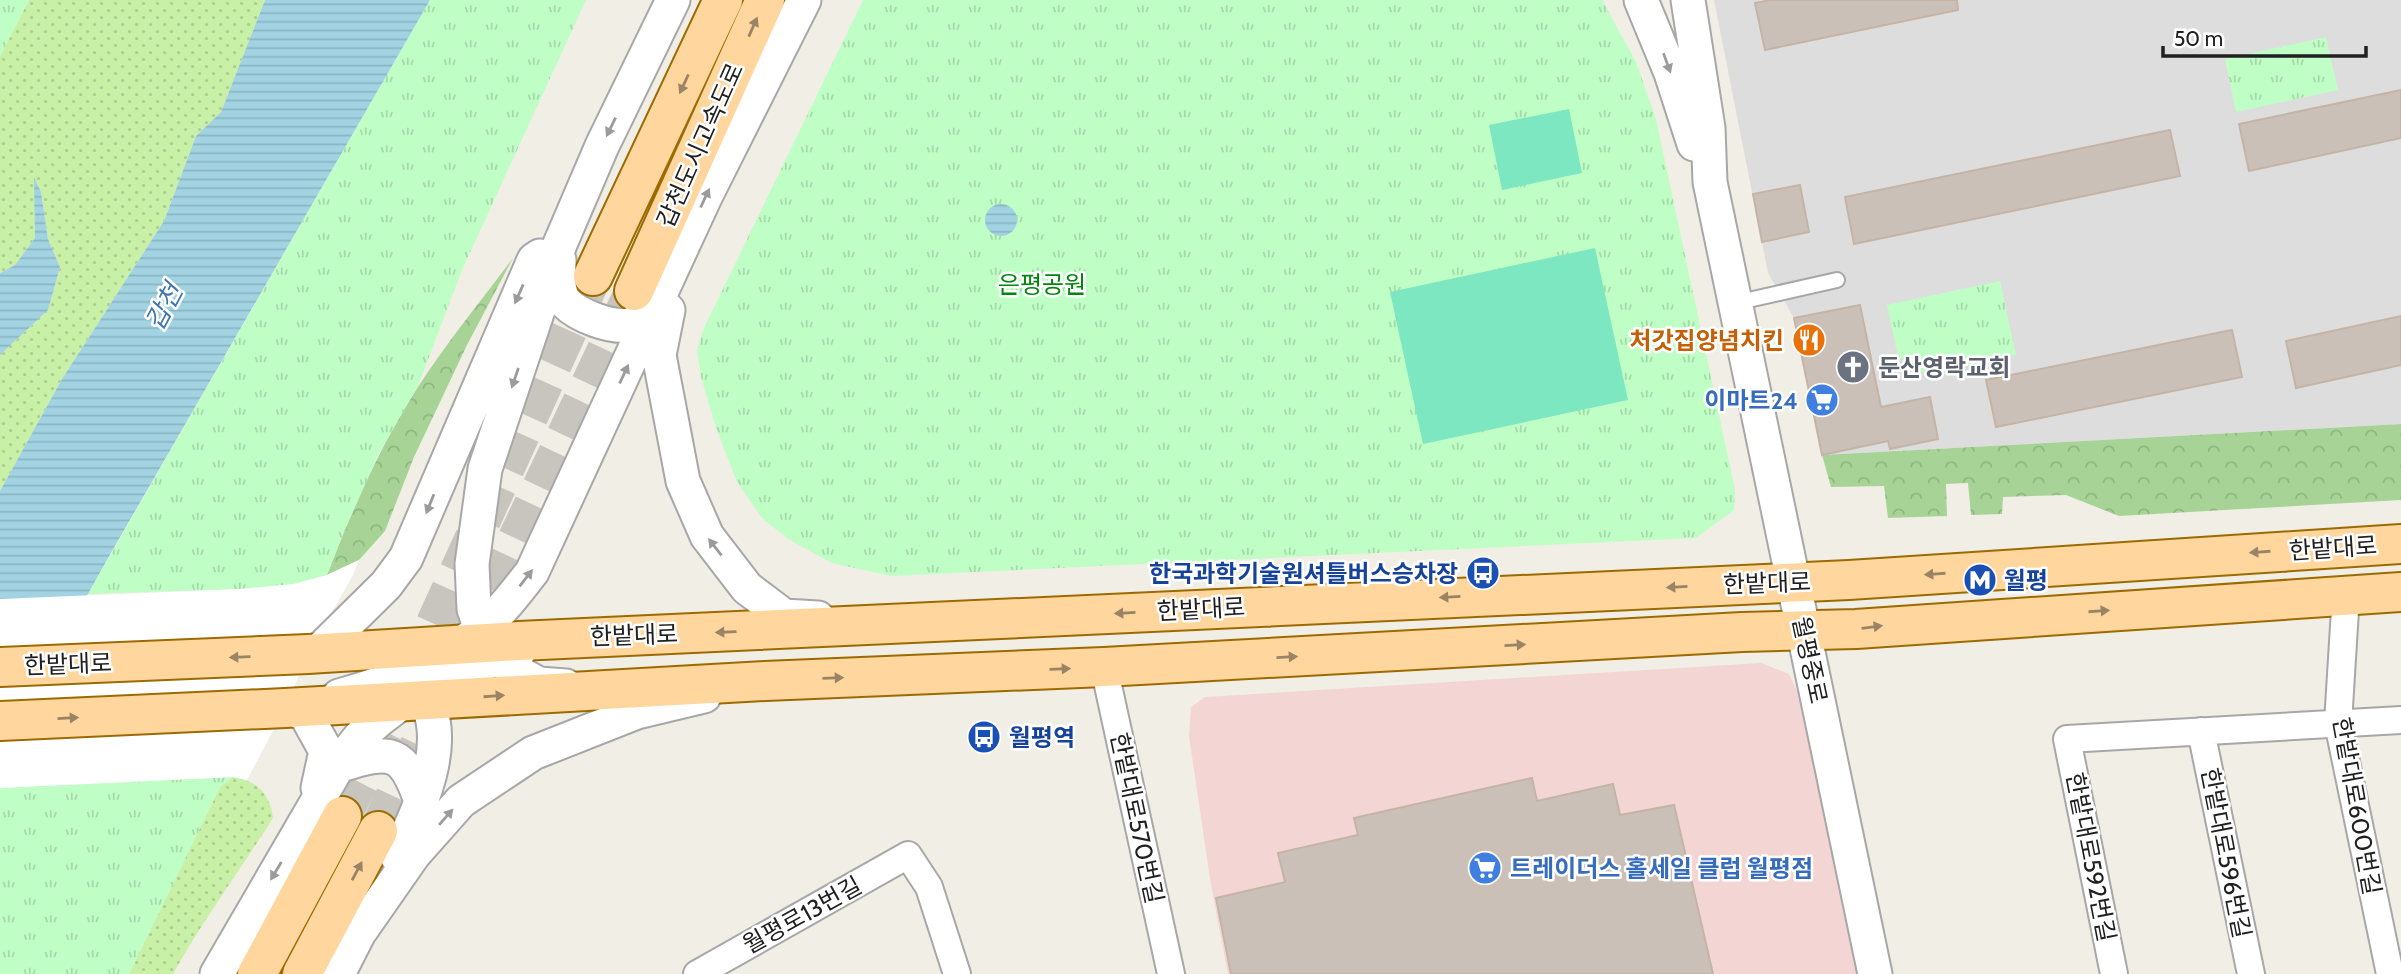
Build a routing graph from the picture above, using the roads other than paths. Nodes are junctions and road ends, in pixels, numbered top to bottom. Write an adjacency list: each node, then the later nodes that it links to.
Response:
1 (673, 0): 8 (street, one-way to 8)
2 (723, 0): 10 (main road, 갑천도시고속도로, one-way to 10)
3 (765, 0): 12 (main road, 갑천도시고속도로, one-way to 3)
4 (804, 0): 9 (street, one-way to 4)
5 (1641, 0): 7 (street, one-way to 7)
6 (1688, 0): 7 (street)
7 (1710, 181): 13 (street, 월평중로)
8 (560, 244): 12 (street); 20 (street, one-way to 20); 21 (street, one-way to 21)
9 (682, 249): 12 (street); 18 (street, one-way to 9)
10 (593, 276)
11 (1837, 280): 13 (lane)
12 (645, 298): 20 (street, one-way to 12)
13 (1735, 303): 15 (street, 월평중로)
14 (2401, 544): 15 (main road, 한밭대로, one-way to 15)
15 (1794, 582): 18 (main road, 한밭대로, one-way to 18); 19 (street, 월평중로)
16 (2401, 592): 17 (main road, 한밭대로)
17 (2346, 594): 19 (main road, 한밭대로, one-way to 17); 30 (street, 한밭대로600번길)
18 (901, 624): 20 (main road, 한밭대로, one-way to 20)
19 (1804, 632): 23 (main road, 한밭대로, one-way to 19); 44 (street, 월평중로)
20 (482, 643): 21 (main road, 한밭대로); 25 (street); 26 (street)
21 (322, 653): 22 (main road, 한밭대로, one-way to 22); 26 (street)
22 (0, 667)
23 (1104, 667): 24 (main road, 한밭대로, one-way to 23); 37 (street, 한밭대로570번길)
24 (765, 681): 25 (main road); 36 (street, one-way to 24)
25 (596, 689): 26 (main road, one-way to 25)
26 (413, 691): 27 (main road); 32 (street); 33 (street)
27 (289, 708): 29 (main road, one-way to 27); 34 (street)
28 (2401, 720): 30 (street)
29 (0, 721)
30 (2338, 723): 31 (street); 47 (street, 한밭대로600번길)
31 (2201, 731): 45 (street, 한밭대로592번길); 46 (street, 한밭대로596번길)
32 (338, 766): 33 (street); 34 (street)
33 (422, 804): 36 (street)
34 (326, 814): 38 (street, one-way to 38); 39 (main road)
35 (378, 831): 40 (main road, one-way to 35)
36 (361, 930): 41 (street)
37 (1162, 972)
38 (217, 974)
39 (257, 974)
40 (302, 974)
41 (338, 974)
42 (696, 974): 43 (street, 월평로13번길)
43 (957, 974)
44 (1875, 974)
45 (2115, 974)
46 (2250, 974)
47 (2390, 974)

